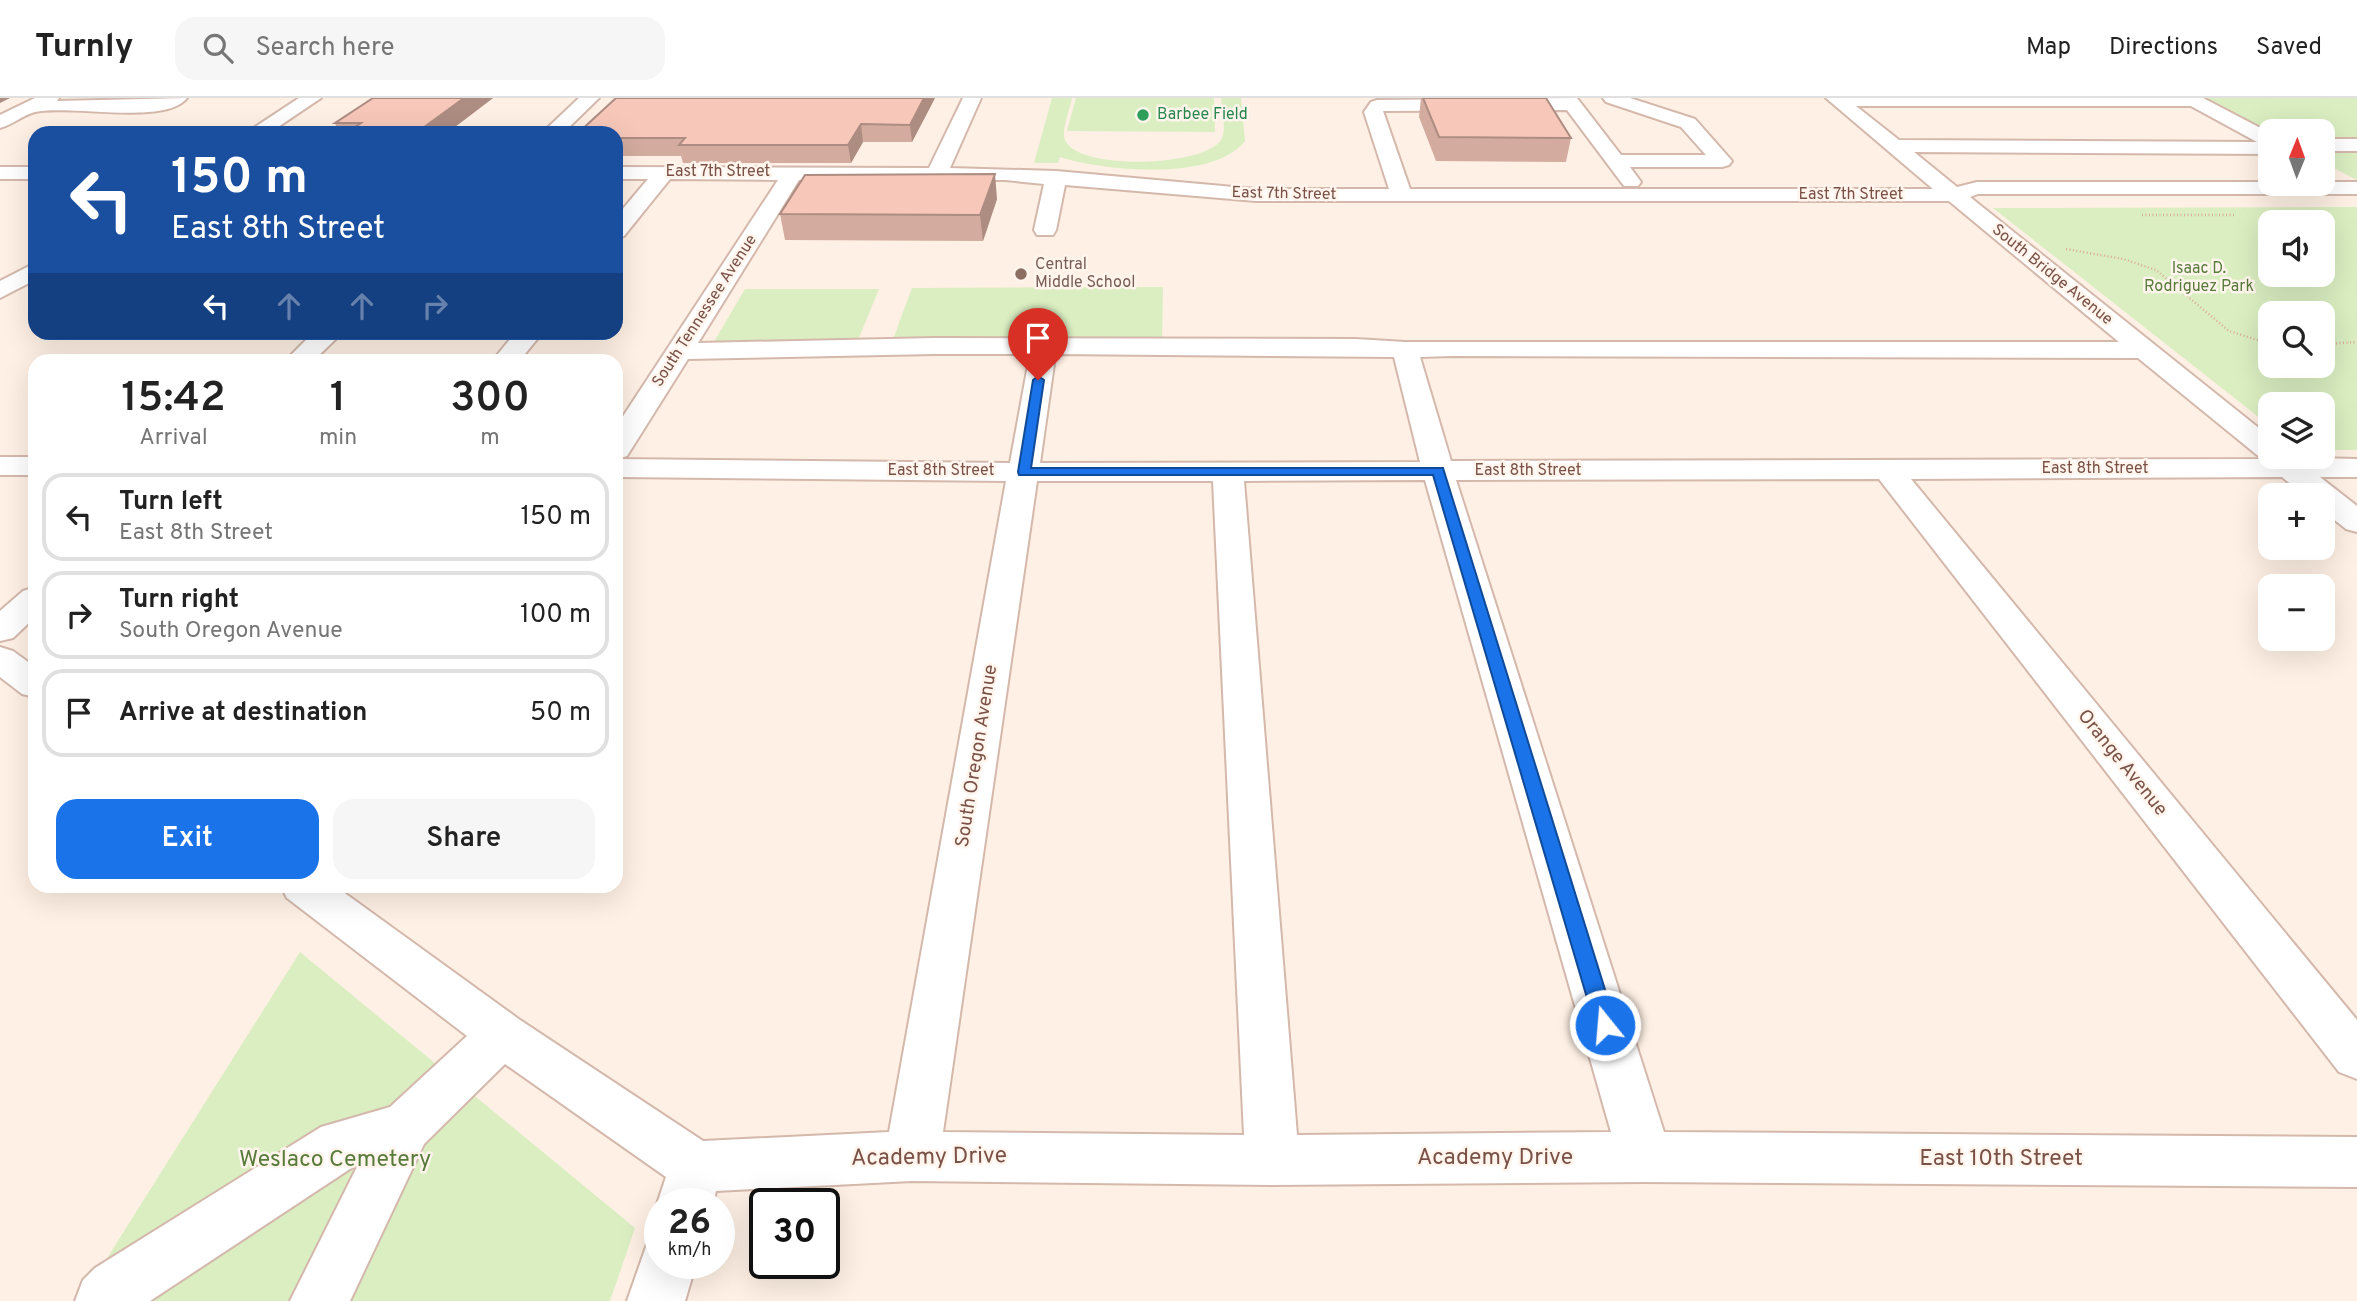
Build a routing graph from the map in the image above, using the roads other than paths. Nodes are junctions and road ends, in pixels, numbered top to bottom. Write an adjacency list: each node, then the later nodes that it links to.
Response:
1 (50, 98): 10 (street)
2 (312, 98): 16 (street)
3 (590, 98): 17 (street)
4 (972, 98): 30 (street)
5 (1614, 99): 23 (street); 23 (street)
6 (1836, 99): 7 (street); 12 (street, South Bridge Avenue)
7 (2191, 99): 15 (street)
8 (1571, 101): 24 (street); 34 (street)
9 (170, 102): 10 (street)
10 (31, 107): 11 (street)
11 (0, 122)
12 (1865, 122): 13 (street); 21 (street, South Bridge Avenue)
13 (1892, 122)
14 (2194, 123): 15 (street)
15 (2236, 123): 18 (street)
16 (267, 126)
17 (560, 126)
18 (2258, 135)
19 (2335, 145): 20 (street)
20 (2357, 145)
21 (1895, 146): 22 (street); 38 (street, South Bridge Avenue)
22 (2258, 148)
23 (1665, 161): 24 (street)
24 (1621, 169): 34 (street); 36 (street); 37 (street)
25 (793, 172): 29 (street, East 7th Street); 30 (street, East 7th Street); 48 (street, South Tennessee Avenue)
26 (0, 173): 27 (street)
27 (28, 173)
28 (623, 173): 29 (street, East 7th Street)
29 (665, 173): 40 (street)
30 (937, 173): 33 (street, East 7th Street)
31 (1367, 175): 34 (street)
32 (2335, 176): 35 (street)
33 (1056, 177): 34 (street, East 7th Street); 41 (street)
34 (1399, 185): 36 (street, East 7th Street)
35 (2357, 187): 38 (street, East 7th Street)
36 (1640, 195): 37 (street, East 7th Street)
37 (1825, 195): 38 (street, East 7th Street)
38 (1953, 195): 39 (street, East 7th Street); 47 (street, South Bridge Avenue)
39 (2357, 205)
40 (623, 223)
41 (1045, 230)
42 (28, 274): 43 (street)
43 (0, 291)
44 (321, 340): 49 (street)
45 (523, 340): 50 (street)
46 (1405, 350): 47 (street); 48 (street); 63 (street)
47 (2144, 350): 53 (street, South Bridge Avenue)
48 (679, 351): 52 (street, South Tennessee Avenue)
49 (306, 354)
50 (511, 354)
51 (1042, 357): 64 (street, South Oregon Avenue)
52 (623, 439)
53 (2258, 443)
54 (2258, 460): 61 (street, East 8th Street)
55 (2335, 465): 59 (street, East 8th Street)
56 (0, 466): 57 (street)
57 (28, 466)
58 (623, 468): 64 (street, East 8th Street)
59 (2357, 468)
60 (2291, 469): 65 (street, South Bridge Avenue)
61 (1888, 470): 63 (street, East 8th Street); 72 (street, Orange Avenue)
62 (1228, 471): 63 (street, East 8th Street); 64 (street, East 8th Street); 76 (street)
63 (1438, 471): 75 (street)
64 (1024, 472): 74 (street, South Oregon Avenue)
65 (2357, 522)
66 (28, 604): 67 (street)
67 (0, 630)
68 (0, 659): 69 (street)
69 (28, 680)
70 (326, 893): 71 (street, Academy Drive)
71 (502, 1035): 73 (street); 78 (street, Academy Drive)
72 (2357, 1057)
73 (405, 1127): 80 (street); 81 (street)
74 (912, 1156): 76 (street, Academy Drive); 78 (street, Academy Drive)
75 (1645, 1157): 76 (street, Academy Drive); 77 (street, East 10th Street)
76 (1272, 1160)
77 (2357, 1162)
78 (690, 1185)
79 (663, 1279): 82 (street)
80 (104, 1301)
81 (319, 1301)
82 (656, 1301)

